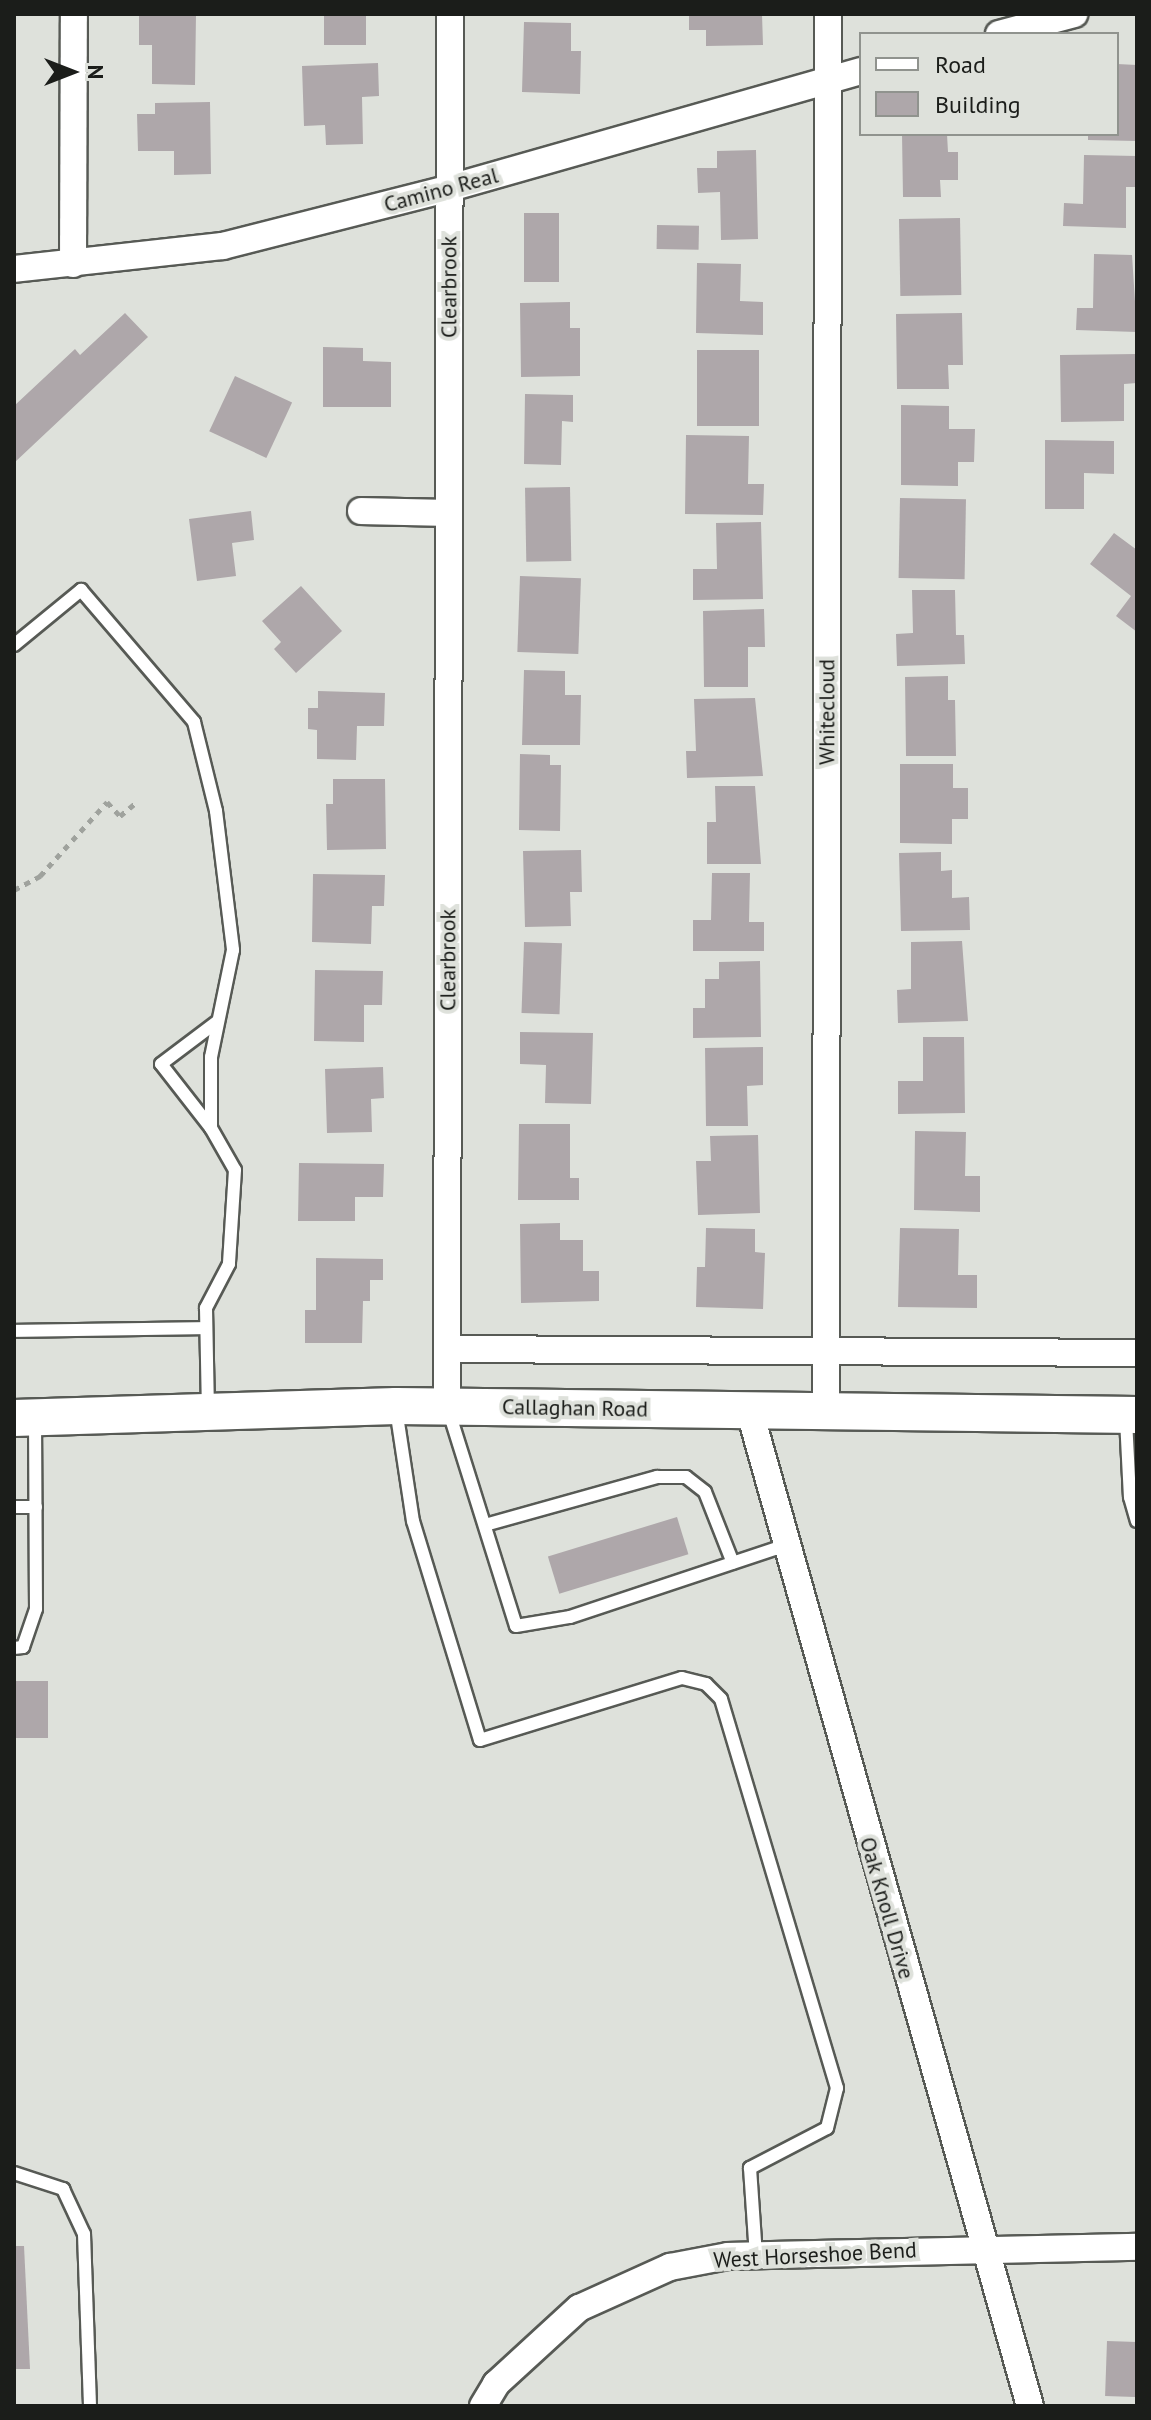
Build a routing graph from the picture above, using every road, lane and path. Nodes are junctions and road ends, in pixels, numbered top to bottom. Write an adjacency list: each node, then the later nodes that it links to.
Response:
1 (74, 14): 9 (street)
2 (450, 14): 8 (street, Clearbrook)
3 (828, 14): 7 (street, Whitecloud)
4 (1074, 14): 5 (street)
5 (1006, 32)
6 (859, 72): 7 (street, Camino Real)
7 (828, 80): 8 (street, Camino Real); 21 (street, Whitecloud)
8 (450, 188): 9 (street, Camino Real); 12 (street, Clearbrook)
9 (73, 264): 10 (street, Camino Real)
10 (14, 269)
11 (361, 511): 12 (street)
12 (448, 513): 20 (street, Clearbrook)
13 (14, 645): 16 (lane)
14 (138, 801): 15 (path)
15 (14, 890)
16 (218, 1021): 17 (lane); 17 (lane)
17 (211, 1128): 18 (lane)
18 (206, 1328): 19 (lane); 27 (lane)
19 (14, 1331)
20 (448, 1349): 21 (street); 24 (street, Clearbrook)
21 (827, 1353): 22 (street); 26 (street, Whitecloud)
22 (1137, 1353)
23 (396, 1406): 24 (main road, Callaghan Road); 27 (main road, Callaghan Road); 40 (lane)
24 (447, 1406): 25 (main road, Callaghan Road); 33 (lane)
25 (749, 1409): 26 (main road, Callaghan Road); 34 (street, Oak Knoll Drive)
26 (826, 1410): 28 (main road, Callaghan Road)
27 (208, 1414): 29 (main road, Callaghan Road)
28 (1131, 1415): 32 (lane)
29 (24, 1418): 31 (lane)
30 (14, 1507): 31 (lane)
31 (36, 1507): 36 (lane)
32 (1137, 1521)
33 (485, 1525): 35 (lane); 35 (lane)
34 (783, 1546): 35 (lane); 38 (street, Oak Knoll Drive)
35 (733, 1563)
36 (14, 1648)
37 (14, 2173): 41 (lane)
38 (984, 2247): 39 (street, West Horseshoe Bend); 40 (street, West Horseshoe Bend); 43 (street, Oak Knoll Drive)
39 (1137, 2247)
40 (756, 2255): 42 (street, West Horseshoe Bend)
41 (90, 2406)
42 (483, 2406)
43 (1030, 2406)

